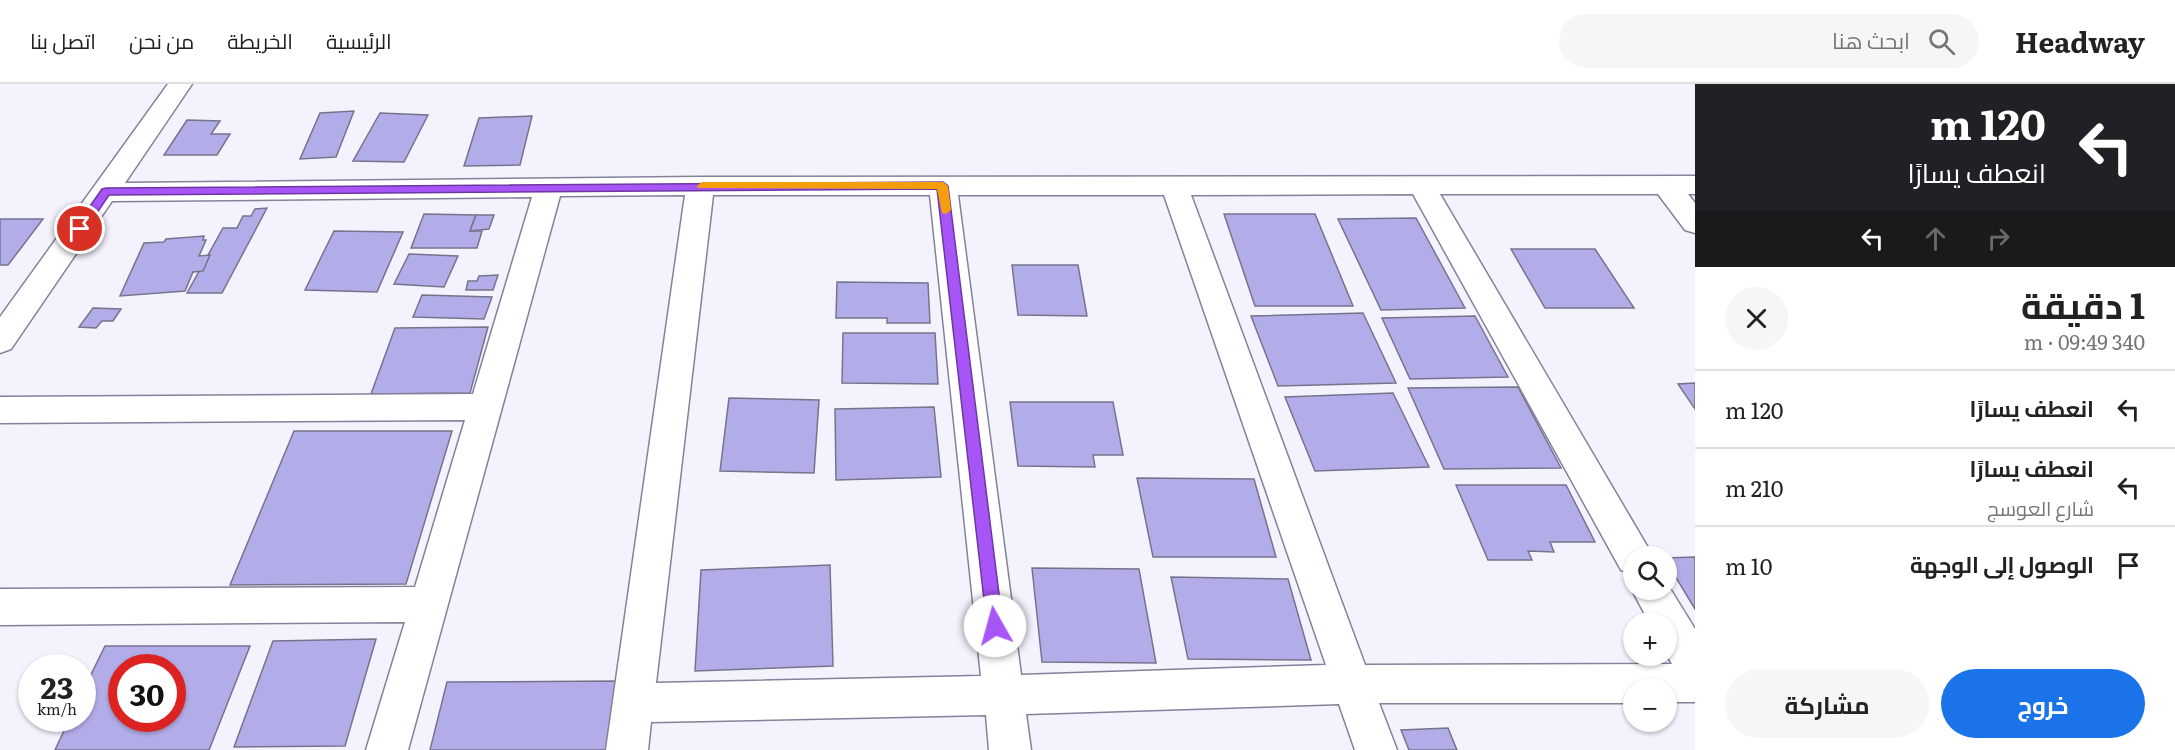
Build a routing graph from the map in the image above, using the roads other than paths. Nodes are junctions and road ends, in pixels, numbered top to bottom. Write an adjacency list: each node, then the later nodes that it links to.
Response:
1 (180, 84): 9 (street)
2 (1174, 185): 3 (street); 7 (street); 20 (street)
3 (1421, 185): 4 (street); 14 (street)
4 (1666, 185): 5 (street); 10 (street)
5 (1695, 185)
6 (700, 186): 7 (street); 8 (street); 22 (street)
7 (943, 186): 21 (street)
8 (549, 187): 9 (street); 12 (street)
9 (106, 192): 11 (street)
10 (1695, 223)
11 (0, 341)
12 (486, 407): 13 (street); 16 (street)
13 (0, 410)
14 (1627, 546)
15 (1657, 600): 18 (street)
16 (429, 604): 17 (street); 23 (street)
17 (0, 607)
18 (1695, 666)
19 (1695, 683): 20 (street)
20 (1353, 684): 21 (street); 26 (street)
21 (1004, 695): 22 (street); 25 (street)
22 (633, 703): 24 (street)
23 (387, 750)
24 (627, 750)
25 (1011, 750)
26 (1376, 750)

